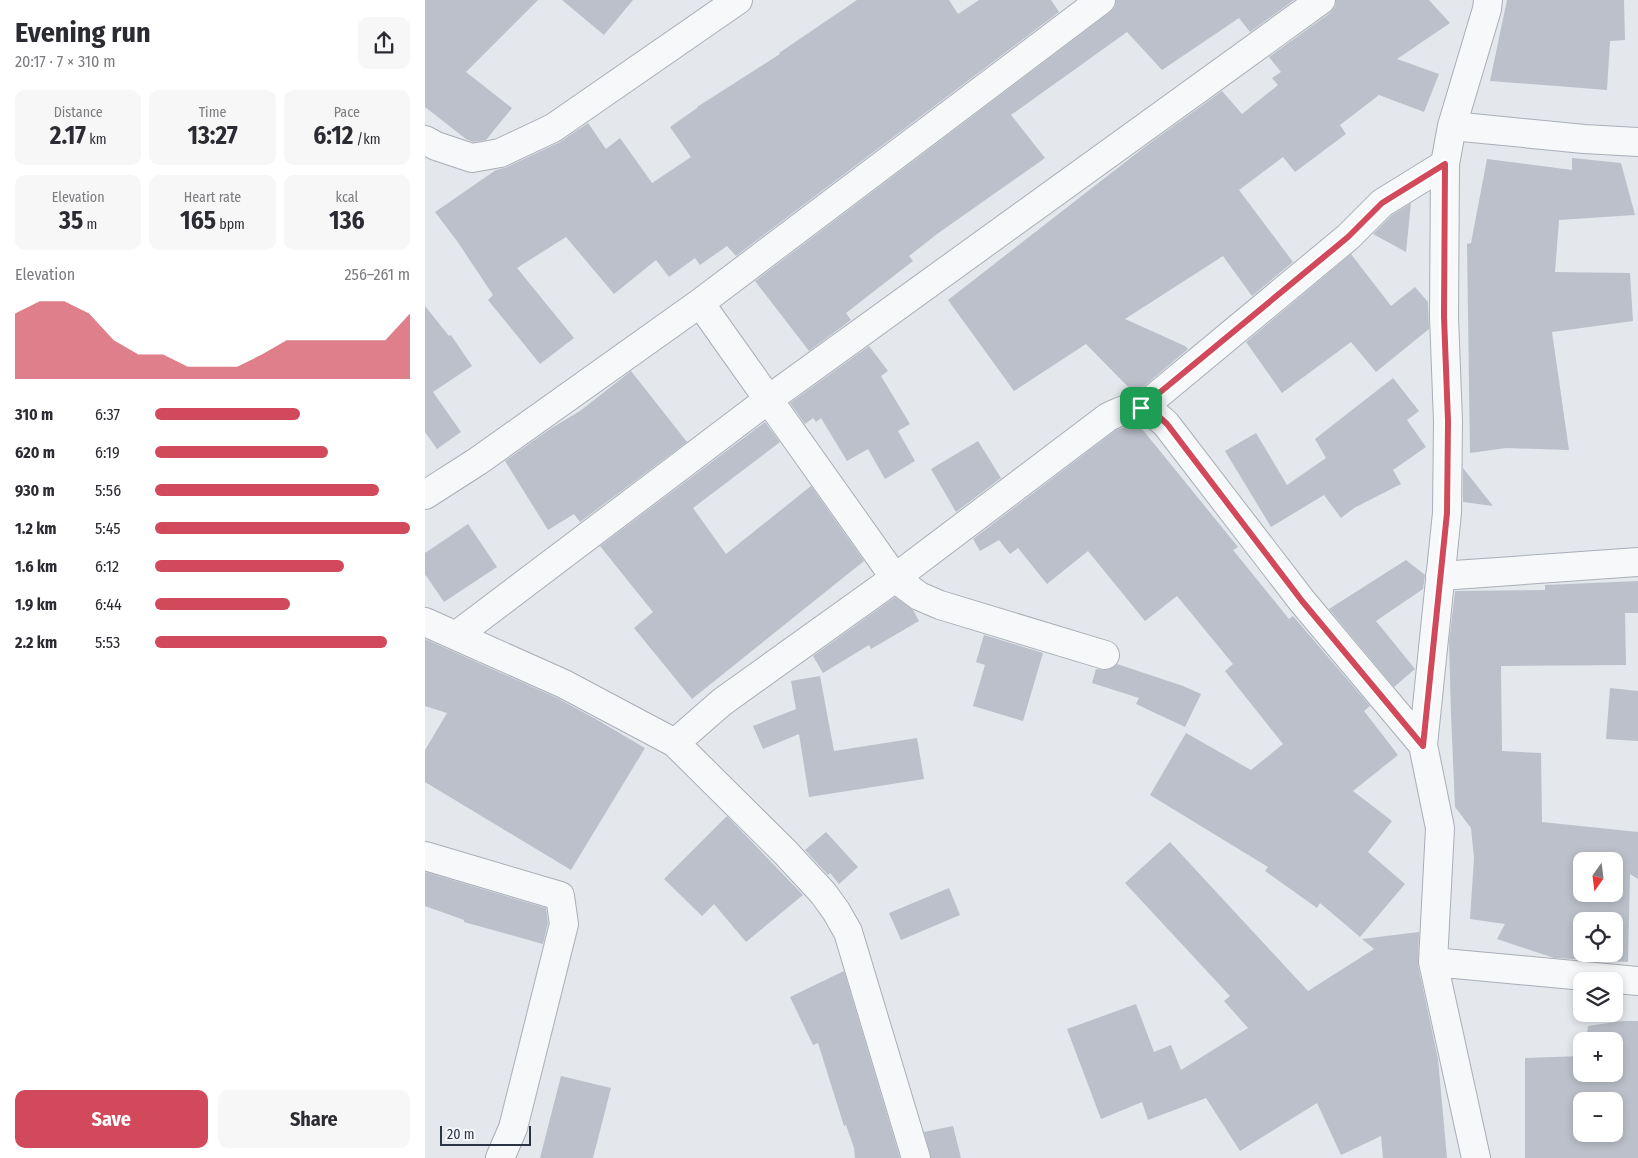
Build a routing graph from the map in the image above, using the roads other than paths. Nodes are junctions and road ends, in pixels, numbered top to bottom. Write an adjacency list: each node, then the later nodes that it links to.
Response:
1 (738, 0): 6 (street)
2 (1101, 0): 9 (street)
3 (1321, 0): 10 (street)
4 (1488, 0): 5 (street)
5 (1452, 126): 7 (street); 8 (street)
6 (425, 140)
7 (1638, 142)
8 (1445, 164): 11 (street); 14 (street)
9 (700, 303): 10 (street); 12 (street)
10 (769, 399): 15 (street); 17 (street)
11 (1141, 408): 15 (street); 20 (street)
12 (425, 495)
13 (1638, 562): 14 (street)
14 (1440, 576): 20 (street)
15 (895, 578): 18 (street); 19 (street)
16 (425, 622): 17 (street)
17 (457, 635): 19 (street)
18 (1105, 655)
19 (675, 742): 25 (street)
20 (1423, 746): 22 (street)
21 (425, 856): 24 (street)
22 (1433, 962): 23 (street); 26 (street)
23 (1638, 981)
24 (500, 1158)
25 (916, 1158)
26 (1476, 1158)

